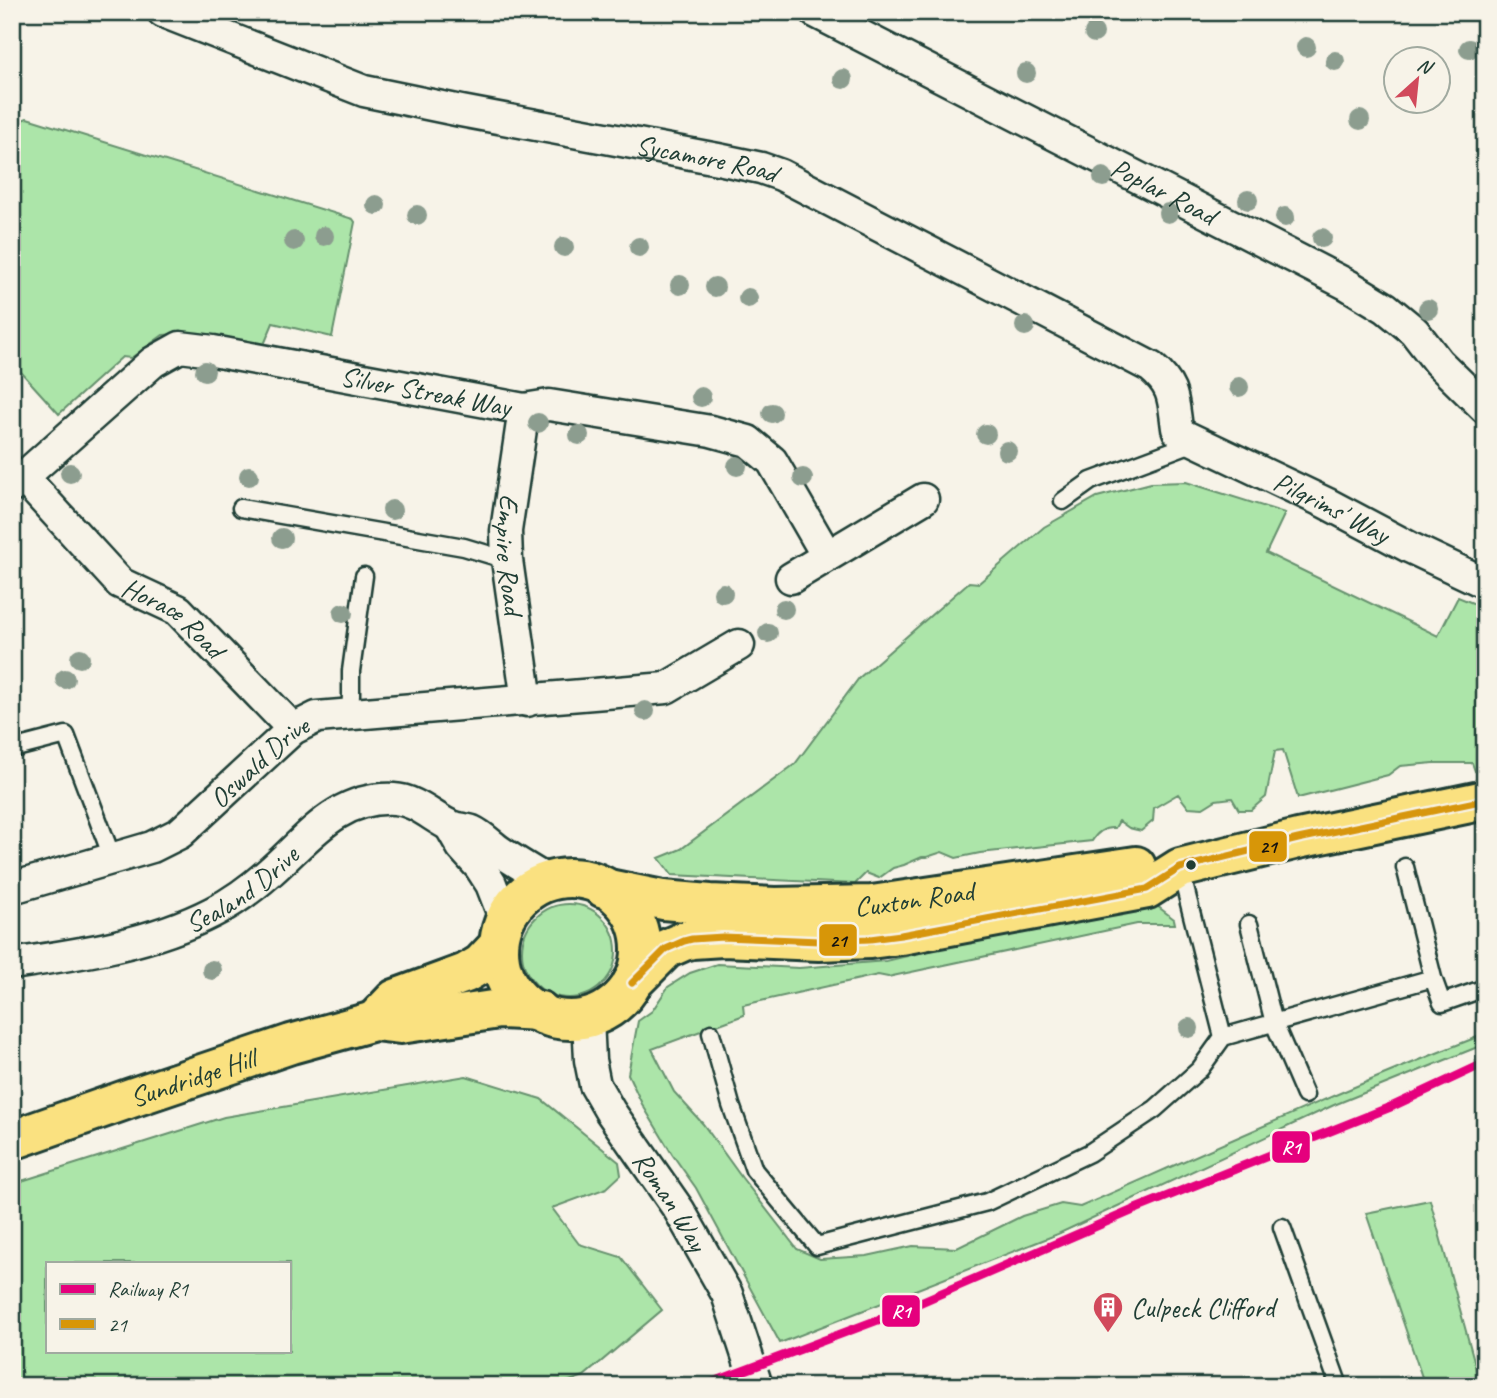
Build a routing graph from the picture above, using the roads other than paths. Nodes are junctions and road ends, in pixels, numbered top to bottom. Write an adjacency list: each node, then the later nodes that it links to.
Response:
1 (163, 12): 5 (street, Sycamore Road)
2 (815, 12): 3 (street, Poplar Road)
3 (1485, 408)
4 (524, 409): 6 (street, Silver Streak Way); 10 (street, Silver Streak Way); 11 (street, Empire Road)
5 (1186, 437): 8 (lane); 14 (street, Pilgrims' Way)
6 (18, 482): 18 (street, Horace Road)
7 (923, 499): 10 (street)
8 (1063, 501)
9 (241, 508): 11 (lane)
10 (827, 556): 13 (street)
11 (507, 560): 16 (street, Empire Road)
12 (364, 576): 17 (lane)
13 (791, 578)
14 (1485, 583)
15 (739, 645): 16 (street, Oswald Drive)
16 (527, 701): 17 (street, Oswald Drive)
17 (350, 715): 18 (street, Oswald Drive)
18 (293, 729): 22 (street, Oswald Drive)
19 (12, 749): 22 (lane)
20 (1485, 800): 24 (main road, Cuxton Road)
21 (450, 826): 25 (street, Sealand Drive); 29 (street, Sealand Drive); 30 (street, Sealand Drive)
22 (112, 858): 26 (street, Oswald Drive)
23 (1405, 867): 31 (lane)
24 (1180, 868): 27 (main road, Cuxton Road); 32 (main road, Cuxton Road); 39 (lane)
25 (548, 880): 27 (main road); 29 (main road)
26 (12, 888)
27 (604, 888): 32 (main road)
28 (1248, 924): 37 (lane)
29 (502, 933): 34 (main road); 36 (main road, Sundridge Hill)
30 (12, 964)
31 (1433, 978): 33 (lane); 37 (lane)
32 (632, 983): 35 (main road)
33 (1485, 988)
34 (540, 1011): 35 (main road); 36 (main road, Sundridge Hill)
35 (588, 1019): 43 (street, Roman Way)
36 (374, 1021): 41 (main road, Sundridge Hill)
37 (1274, 1023): 39 (lane); 40 (lane)
38 (711, 1033): 39 (lane)
39 (1223, 1037)
40 (1305, 1095)
41 (12, 1140)
42 (1282, 1227): 44 (lane)
43 (757, 1386)
44 (1339, 1386)

